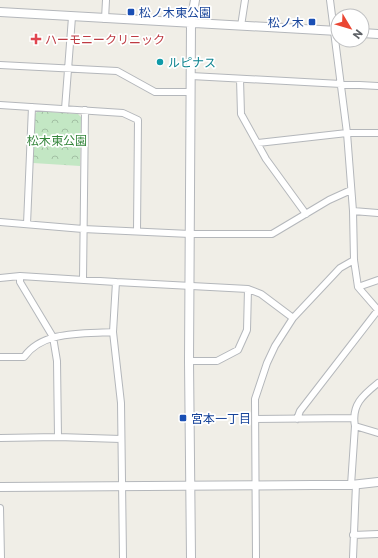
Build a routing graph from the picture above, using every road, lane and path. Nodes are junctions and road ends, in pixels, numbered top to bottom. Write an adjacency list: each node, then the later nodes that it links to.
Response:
1 (106, 0): 6 (street)
2 (195, 0): 7 (street)
3 (245, 0): 8 (street)
4 (0, 12): 5 (street)
5 (72, 17): 6 (street); 12 (street)
6 (106, 19): 7 (street)
7 (191, 23): 8 (street); 13 (street)
8 (241, 26): 9 (street)
9 (330, 31)
10 (338, 48): 15 (street)
11 (0, 64): 12 (street)
12 (69, 69): 17 (street); 20 (street)
13 (191, 76): 14 (street); 17 (street)
14 (240, 79): 15 (street); 24 (street)
15 (341, 84): 16 (street); 22 (street)
16 (378, 86)
17 (191, 92): 33 (street)
18 (0, 105): 19 (street)
19 (32, 107): 20 (street); 30 (street)
20 (65, 109): 21 (street)
21 (85, 110): 31 (street); 32 (street)
22 (347, 132): 23 (street); 24 (street); 25 (street)
23 (378, 133)
24 (258, 143): 28 (street)
25 (351, 190): 26 (street); 28 (street)
26 (353, 211): 27 (street); 34 (street)
27 (378, 213)
28 (306, 214): 33 (street)
29 (0, 222): 30 (street)
30 (26, 224): 31 (street)
31 (83, 229): 32 (street); 37 (street)
32 (137, 231): 33 (street)
33 (190, 234): 40 (street)
34 (354, 260): 41 (street); 44 (street)
35 (20, 276): 36 (street); 37 (street); 46 (street)
36 (0, 278)
37 (83, 280): 39 (street)
38 (378, 280): 41 (street)
39 (116, 282): 40 (street); 45 (street)
40 (190, 285): 42 (street); 48 (street)
41 (358, 287): 43 (street)
42 (248, 289): 44 (street); 48 (street)
43 (378, 310): 50 (street)
44 (293, 318): 52 (street)
45 (113, 332): 46 (street); 57 (street)
46 (53, 337): 47 (street); 55 (street)
47 (0, 357)
48 (189, 361): 61 (street)
49 (378, 383): 51 (street)
50 (297, 418): 51 (street); 52 (street)
51 (354, 418): 53 (street)
52 (255, 419): 62 (street)
53 (355, 426): 54 (street); 59 (street)
54 (378, 433)
55 (58, 437): 56 (street); 57 (street)
56 (0, 438)
57 (121, 439): 60 (street)
58 (378, 482): 59 (street)
59 (353, 484): 62 (street); 66 (street)
60 (122, 486): 61 (street); 63 (street); 68 (street)
61 (190, 486): 62 (street); 69 (street)
62 (256, 486): 70 (street)
63 (0, 487)
64 (0, 508): 67 (street)
65 (378, 534): 66 (street)
66 (353, 535): 71 (street)
67 (1, 558)
68 (123, 558)
69 (191, 558)
70 (256, 558)
71 (353, 558)

